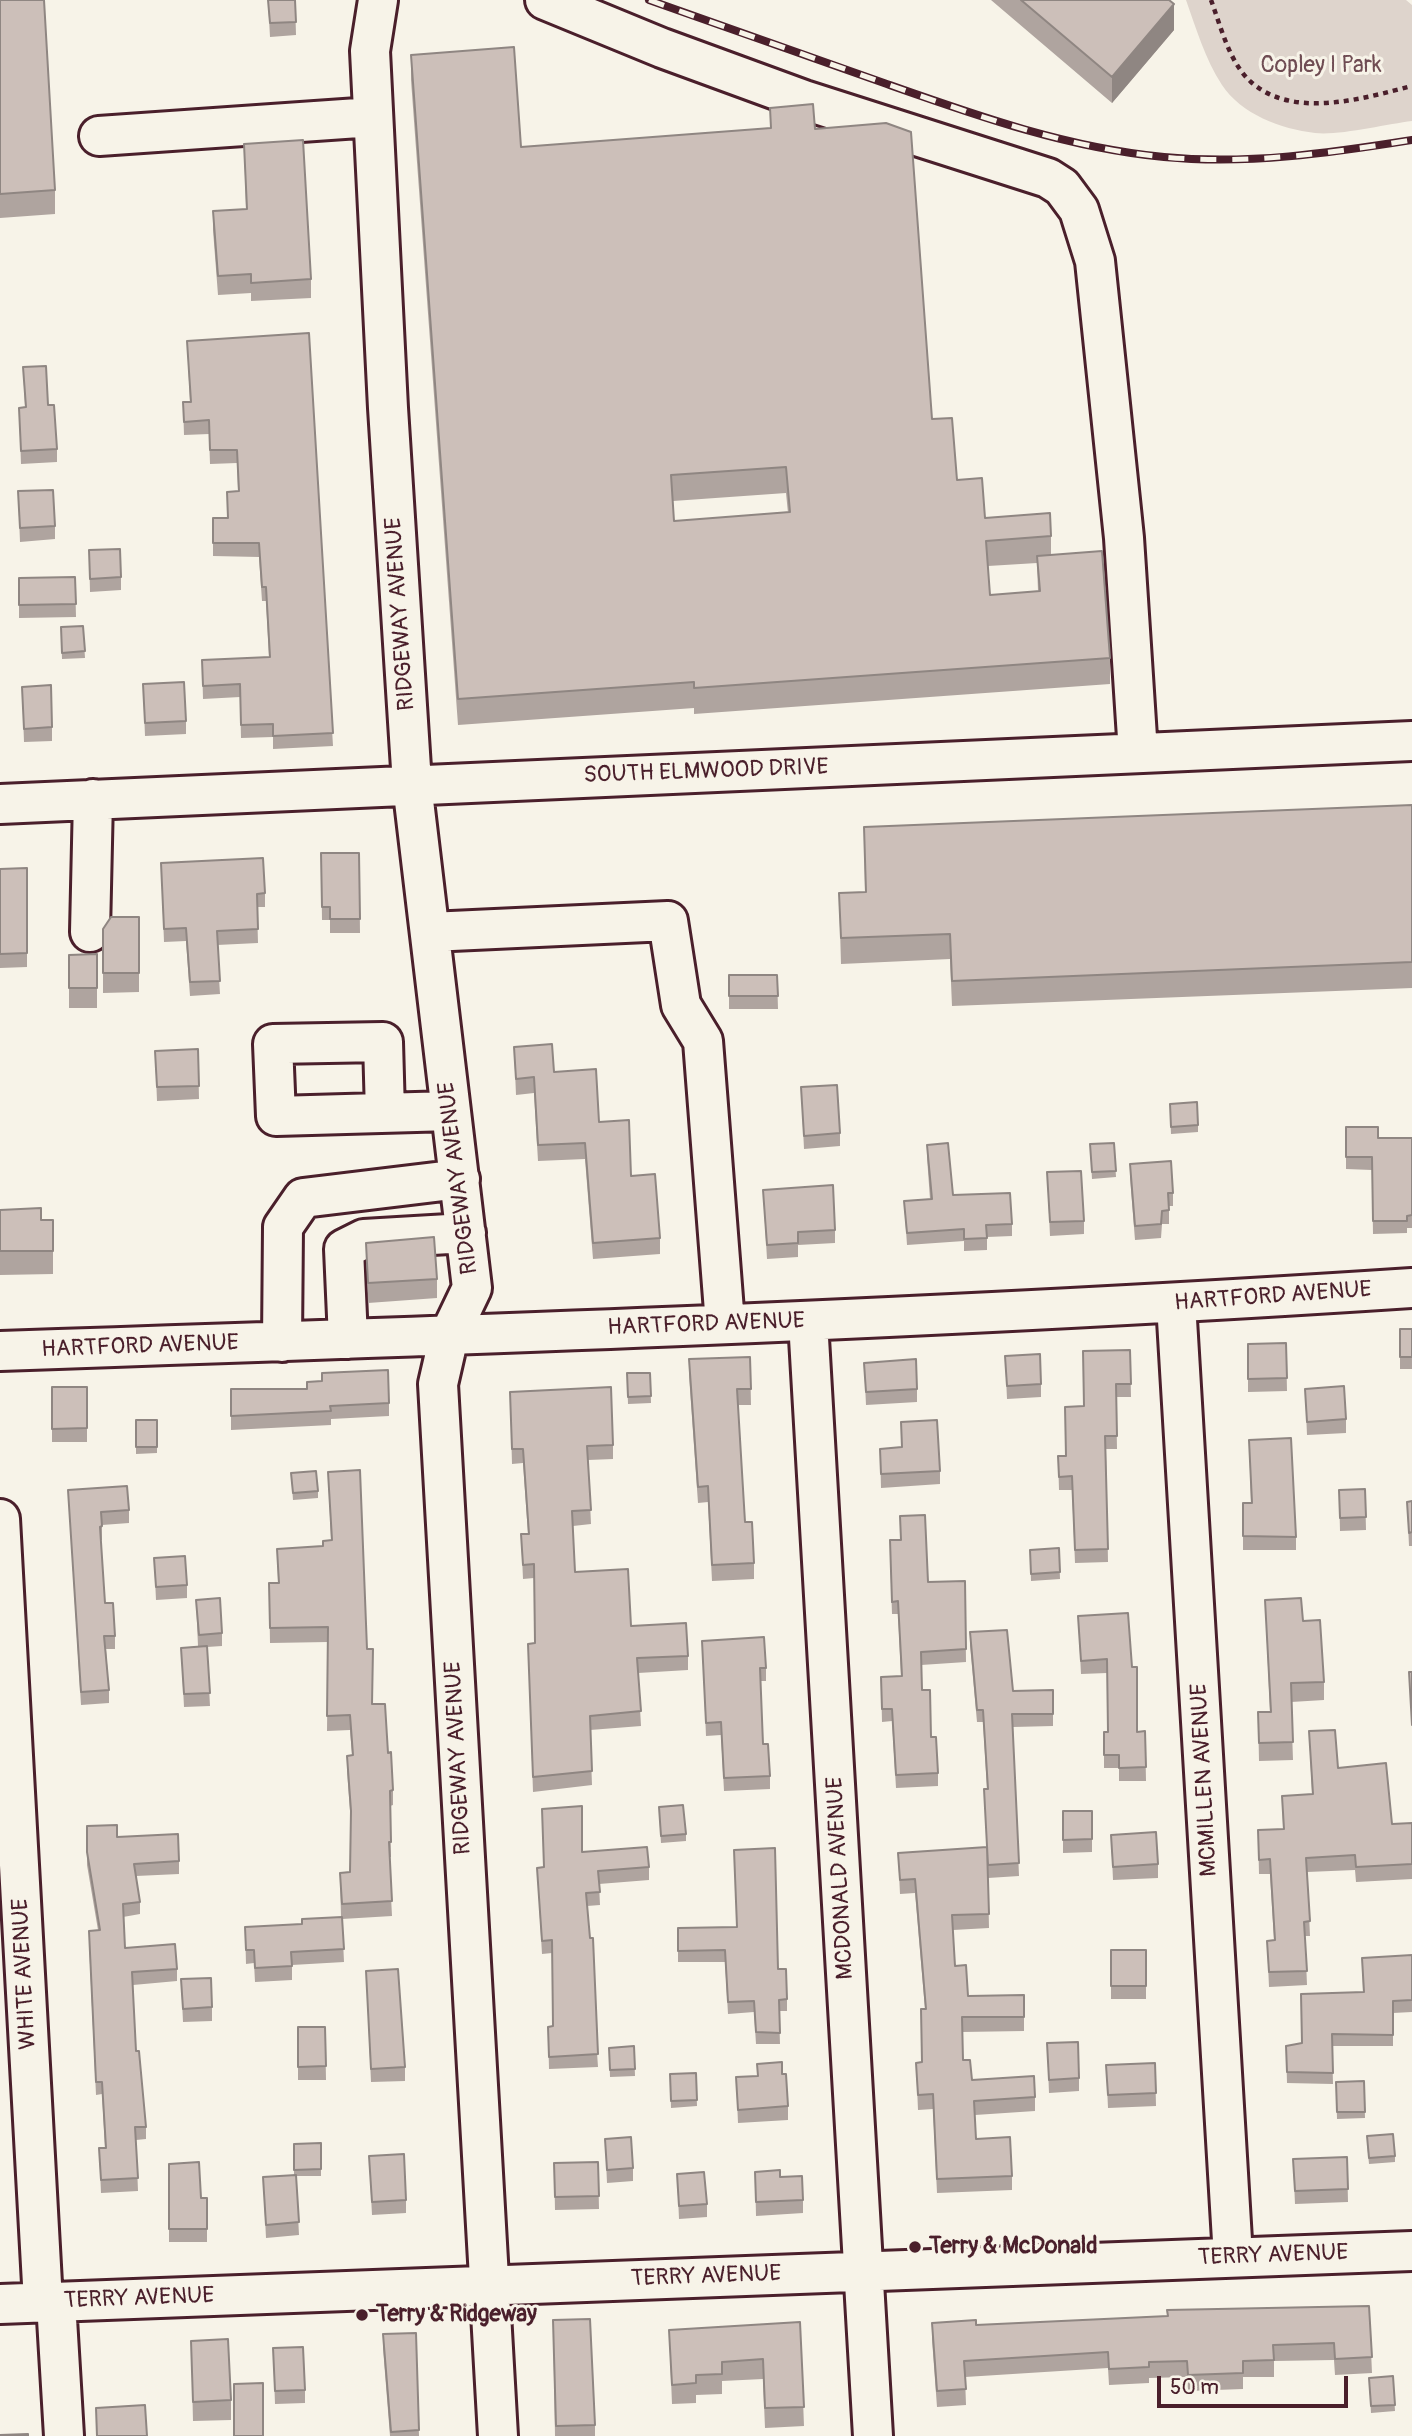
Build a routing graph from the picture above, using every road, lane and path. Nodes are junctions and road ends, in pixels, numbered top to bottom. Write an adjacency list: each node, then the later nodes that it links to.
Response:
1 (378, 0): 5 (street, RIDGEWAY AVENUE)
2 (545, 0): 8 (street)
3 (1211, 0): 4 (path)
4 (1412, 86)
5 (373, 117): 6 (street); 9 (street, RIDGEWAY AVENUE)
6 (99, 136)
7 (1412, 741): 8 (street, SOUTH ELMWOOD DRIVE)
8 (1138, 753): 9 (street, SOUTH ELMWOOD DRIVE)
9 (412, 784): 10 (street, SOUTH ELMWOOD DRIVE); 13 (street, RIDGEWAY AVENUE)
10 (93, 799): 11 (street, SOUTH ELMWOOD DRIVE); 12 (street)
11 (0, 804)
12 (90, 932)
13 (430, 932): 14 (street, RIDGEWAY AVENUE); 21 (street)
14 (451, 1111): 15 (street); 16 (street, RIDGEWAY AVENUE)
15 (386, 1113)
16 (460, 1179): 17 (street, RIDGEWAY AVENUE); 24 (street)
17 (466, 1233): 22 (street, RIDGEWAY AVENUE); 23 (street)
18 (1412, 1288): 19 (street, HARTFORD AVENUE)
19 (1176, 1303): 20 (street, HARTFORD AVENUE); 28 (street, MCMILLEN AVENUE)
20 (808, 1321): 21 (street, HARTFORD AVENUE); 29 (street, MCDONALD AVENUE)
21 (725, 1324): 22 (street, HARTFORD AVENUE)
22 (449, 1336): 23 (street, HARTFORD AVENUE); 30 (street, RIDGEWAY AVENUE)
23 (348, 1339): 24 (street, HARTFORD AVENUE)
24 (282, 1342): 25 (street, HARTFORD AVENUE)
25 (0, 1351)
26 (0, 1519): 31 (street, WHITE AVENUE)
27 (1412, 2250): 28 (street, TERRY AVENUE)
28 (1233, 2257): 29 (street, TERRY AVENUE)
29 (864, 2271): 30 (street, TERRY AVENUE); 35 (street, MCDONALD AVENUE)
30 (488, 2286): 31 (street, TERRY AVENUE); 34 (street, RIDGEWAY AVENUE)
31 (50, 2302): 32 (street, TERRY AVENUE); 33 (street, WHITE AVENUE)
32 (0, 2304)
33 (64, 2436)
34 (498, 2436)
35 (873, 2436)

